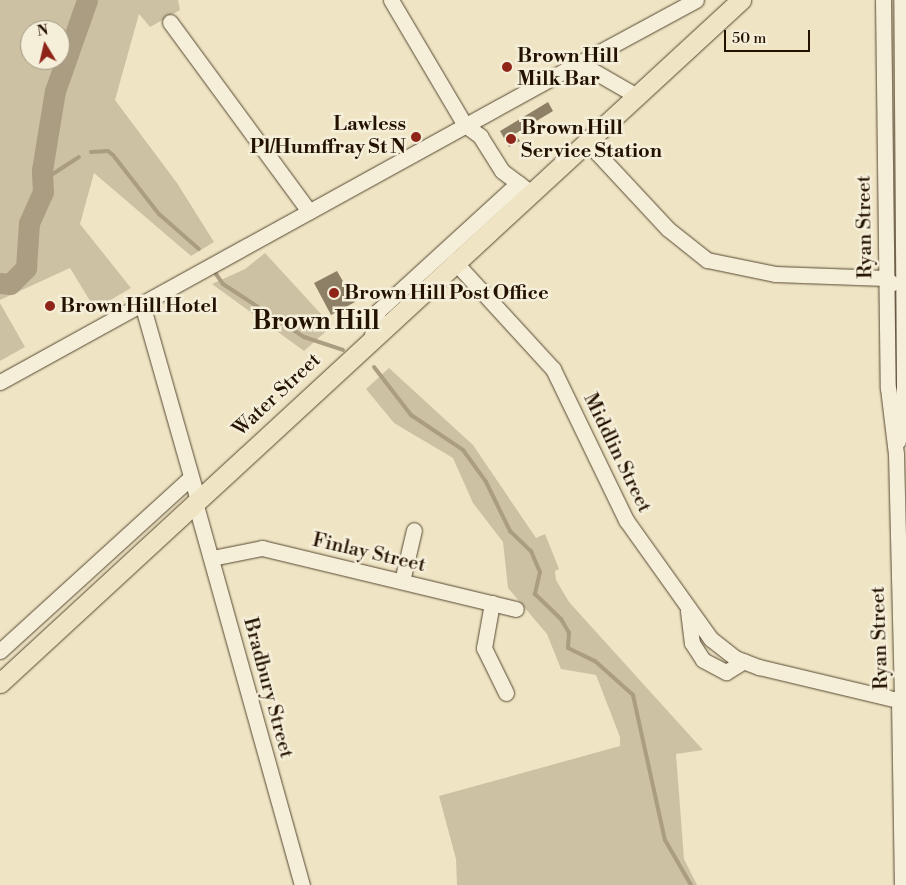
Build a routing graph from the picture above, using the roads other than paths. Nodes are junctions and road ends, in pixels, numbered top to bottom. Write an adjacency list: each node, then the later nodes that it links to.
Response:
1 (392, 0): 9 (street)
2 (696, 0): 7 (street)
3 (741, 0): 8 (main road, Water Street)
4 (883, 0): 17 (street, Ryan Street)
5 (900, 0): 10 (street, Ryan Street)
6 (170, 22): 15 (street)
7 (566, 70): 8 (street); 9 (street)
8 (637, 96): 11 (main road, Water Street)
9 (465, 125): 13 (street); 15 (street)
10 (902, 134): 12 (street); 14 (street, Ryan Street)
11 (586, 141): 13 (main road, Water Street); 17 (street)
12 (906, 149)
13 (524, 188): 16 (main road, Water Street); 20 (street)
14 (904, 198): 18 (street, Ryan Street)
15 (309, 211): 19 (street)
16 (454, 261): 20 (main road, Water Street); 34 (street, Middlin Street)
17 (885, 278): 18 (street); 23 (street, Ryan Street)
18 (903, 282): 22 (street, Ryan Street)
19 (142, 304): 21 (street); 25 (street, Bradbury Street)
20 (370, 339): 26 (main road, Water Street)
21 (0, 382)
22 (903, 397): 23 (street); 24 (street, Ryan Street)
23 (888, 399): 24 (street, Ryan Street)
24 (896, 454): 27 (street, Ryan Street)
25 (191, 477): 26 (street, Bradbury Street); 32 (street)
26 (197, 501): 29 (street, Bradbury Street); 35 (main road, Water Street)
27 (902, 510): 41 (street, Ryan Street)
28 (414, 530): 30 (street)
29 (212, 558): 30 (street, Finlay Street); 42 (street, Bradbury Street)
30 (402, 581): 31 (street, Finlay Street)
31 (492, 603): 33 (street, Finlay Street); 40 (street)
32 (50, 605): 35 (street); 36 (street)
33 (516, 609)
34 (688, 610): 37 (street, Middlin Street); 37 (street)
35 (66, 622): 38 (main road, Water Street)
36 (1, 650): 38 (street)
37 (744, 662): 41 (street)
38 (19, 666): 39 (main road, Water Street)
39 (0, 683)
40 (506, 693)
41 (902, 701): 43 (street, Ryan Street)
42 (302, 885)
43 (902, 885)

